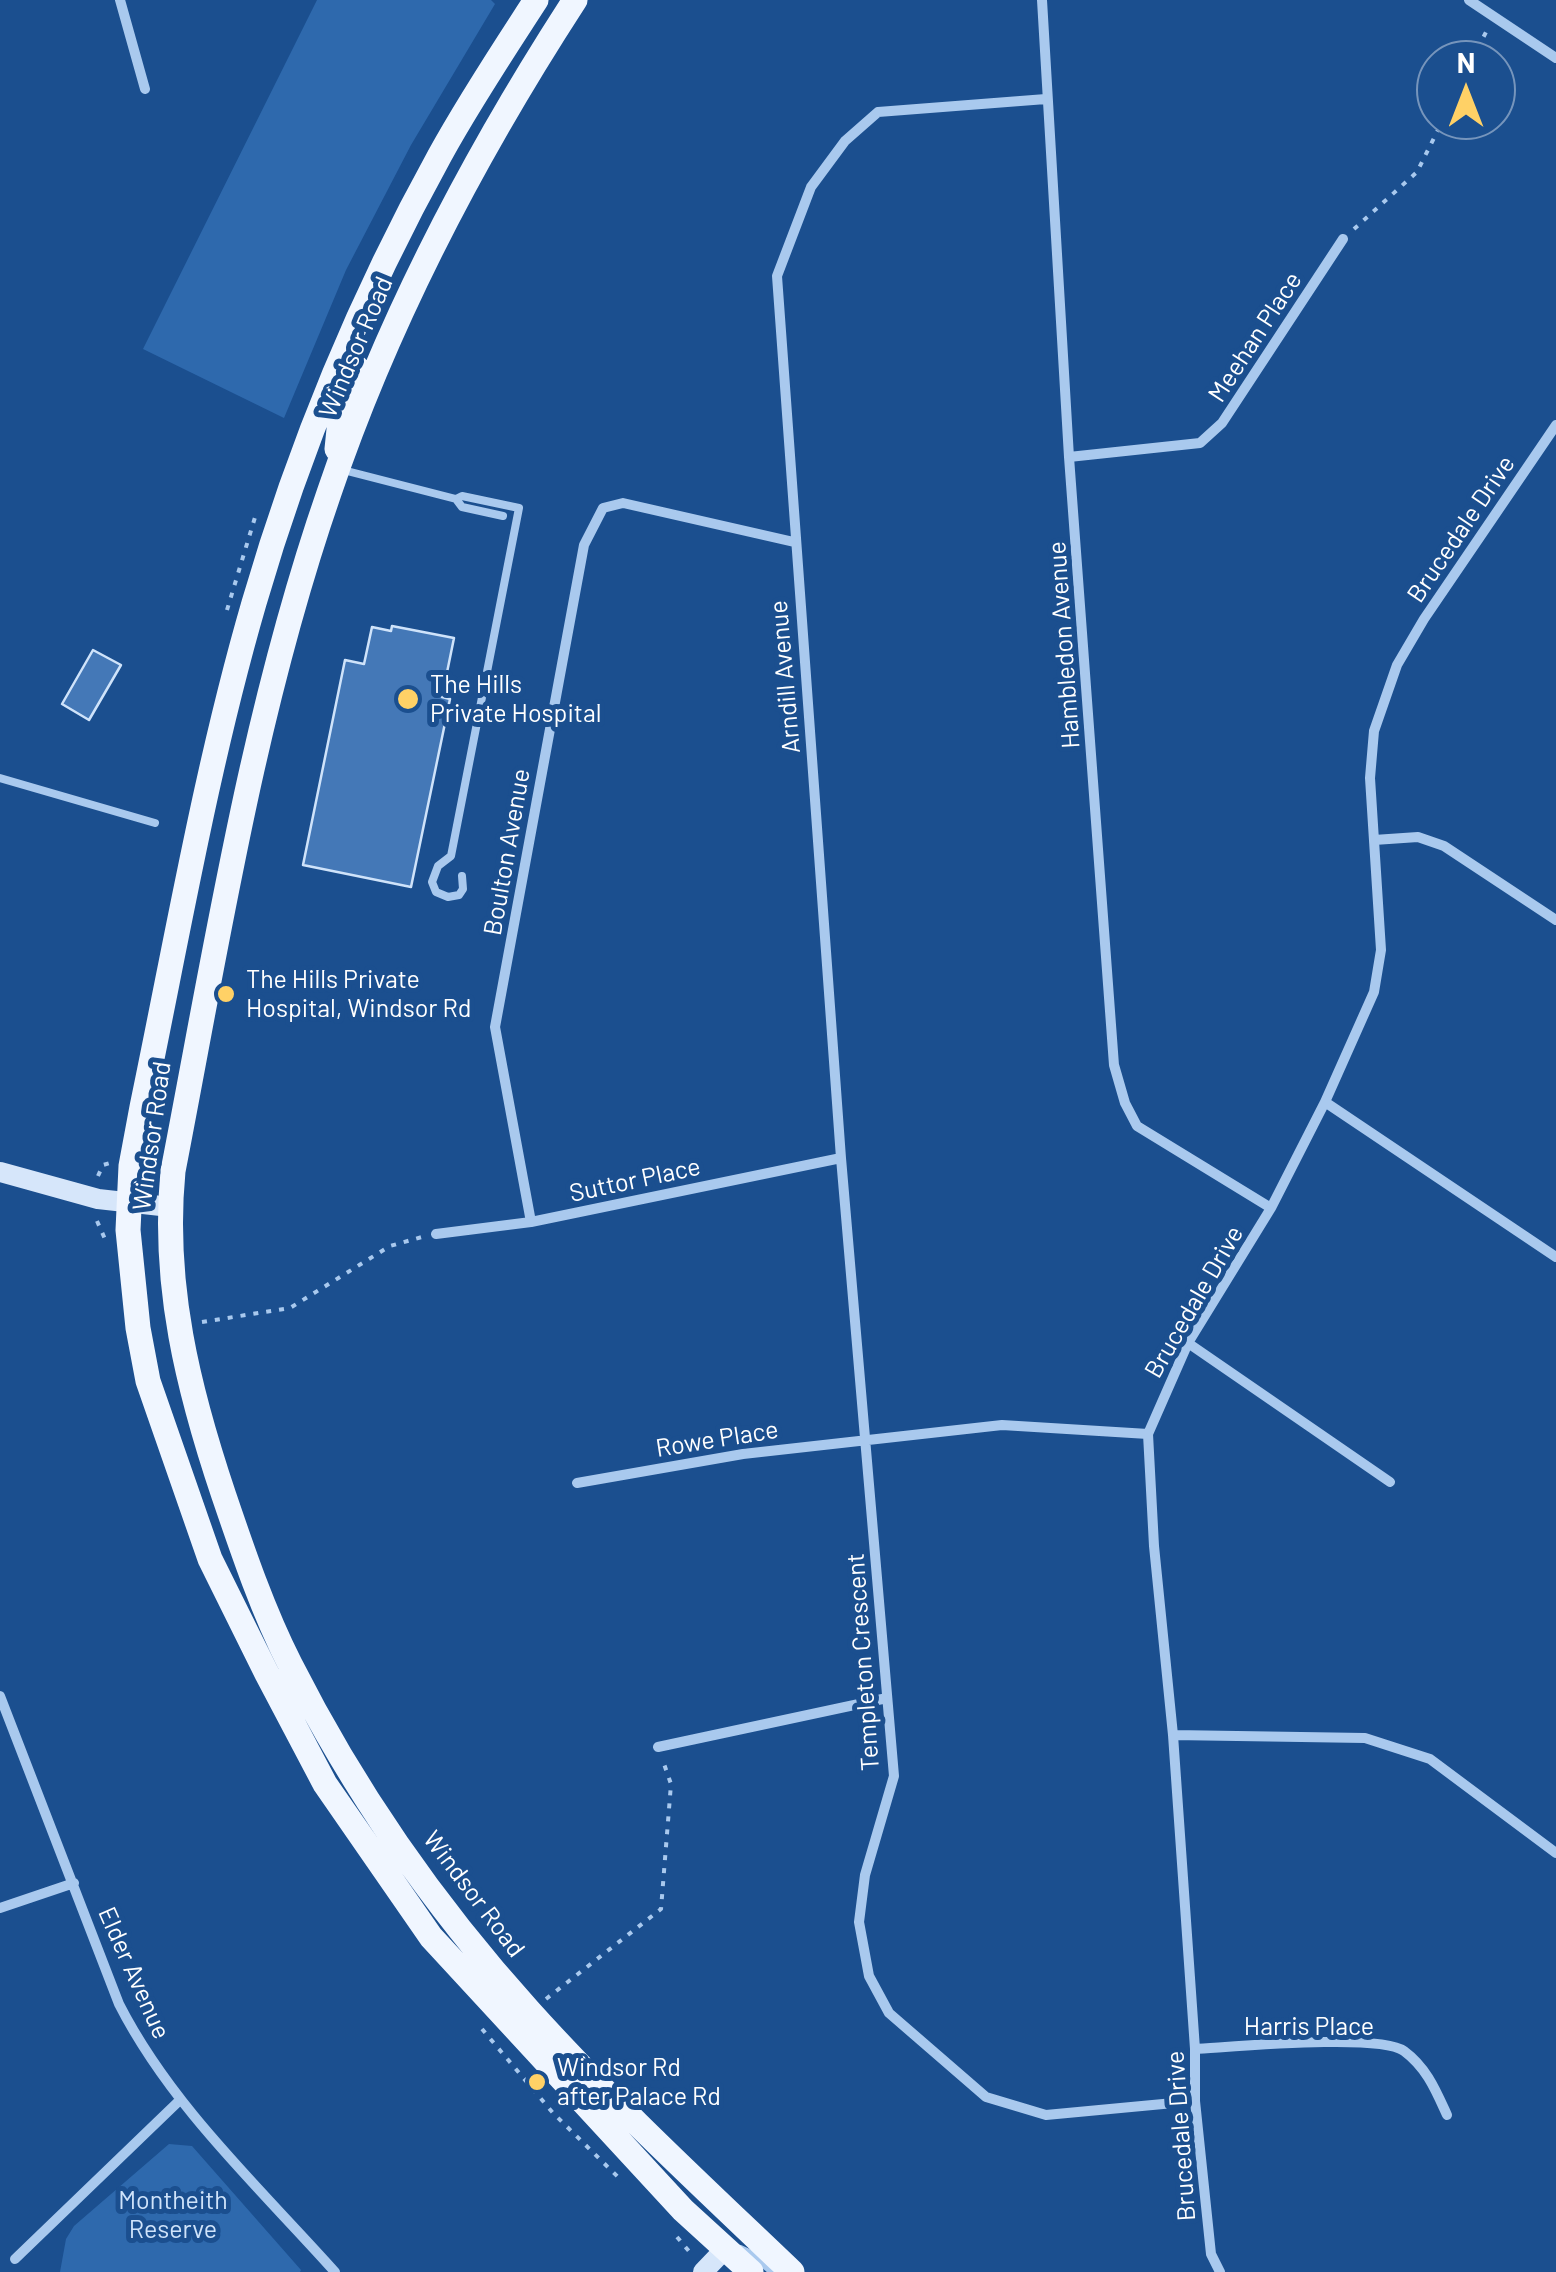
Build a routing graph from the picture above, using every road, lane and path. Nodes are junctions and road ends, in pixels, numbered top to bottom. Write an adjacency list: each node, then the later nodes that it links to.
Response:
1 (120, 0): 9 (street)
2 (536, 0): 13 (main road, Windsor Road)
3 (574, 0): 16 (main road, Windsor Road)
4 (1042, 0): 10 (street, Hambledon Avenue)
5 (1470, 0): 6 (street)
6 (1494, 16): 7 (path); 8 (street)
7 (1482, 40)
8 (1556, 58)
9 (145, 90)
10 (1046, 99): 15 (street, Hambledon Avenue); 19 (street, Arndill Avenue)
11 (1433, 140): 12 (path)
12 (1343, 239): 15 (street, Meehan Place)
13 (369, 297): 16 (main road); 20 (main road, Windsor Road)
14 (1556, 424): 23 (street, Brucedale Drive)
15 (1070, 457): 31 (street, Hambledon Avenue)
16 (338, 468): 17 (lane); 20 (main road); 30 (main road, Windsor Road)
17 (456, 499): 18 (lane); 24 (lane)
18 (503, 516)
19 (794, 542): 27 (street, Arndill Avenue); 32 (street, Boulton Avenue)
20 (272, 547): 29 (main road, Windsor Road)
21 (0, 778): 22 (lane)
22 (156, 823)
23 (1374, 840): 25 (street); 26 (street, Brucedale Drive)
24 (462, 876)
25 (1556, 920)
26 (1325, 1102): 31 (street, Brucedale Drive); 34 (street)
27 (841, 1158): 32 (street, Suttor Place); 38 (street, Arndill Avenue)
28 (0, 1172): 29 (main road)
29 (128, 1202): 30 (main road); 53 (main road, Windsor Road)
30 (170, 1206): 35 (main road, Windsor Road)
31 (1271, 1208): 36 (street, Brucedale Drive)
32 (531, 1222): 33 (street, Suttor Place)
33 (436, 1234): 35 (path)
34 (1556, 1257)
35 (178, 1326): 59 (main road, Windsor Road)
36 (1188, 1343): 37 (street, Brucedale Drive); 39 (street)
37 (1148, 1434): 38 (street, Rowe Place); 43 (street, Brucedale Drive)
38 (865, 1438): 40 (street, Rowe Place); 42 (street, Templeton Crescent)
39 (1390, 1482)
40 (577, 1483)
41 (0, 1696): 46 (street, Elder Avenue)
42 (888, 1698): 44 (street); 51 (street, Templeton Crescent)
43 (1173, 1735): 45 (street); 49 (street, Brucedale Drive)
44 (658, 1747): 48 (path)
45 (1555, 1852)
46 (74, 1883): 47 (street); 50 (street, Elder Avenue)
47 (0, 1908)
48 (545, 1999)
49 (1195, 2049): 51 (street, Brucedale Drive); 52 (street, Harris Place)
50 (180, 2100): 54 (street); 55 (street, Elder Avenue)
51 (1195, 2101): 60 (street, Brucedale Drive)
52 (1447, 2115)
53 (726, 2248): 56 (main road); 57 (main road, Windsor Road); 58 (lane)
54 (15, 2259)
55 (335, 2272)
56 (703, 2272)
57 (751, 2272)
58 (774, 2272)
59 (792, 2272)
60 (1220, 2272)

